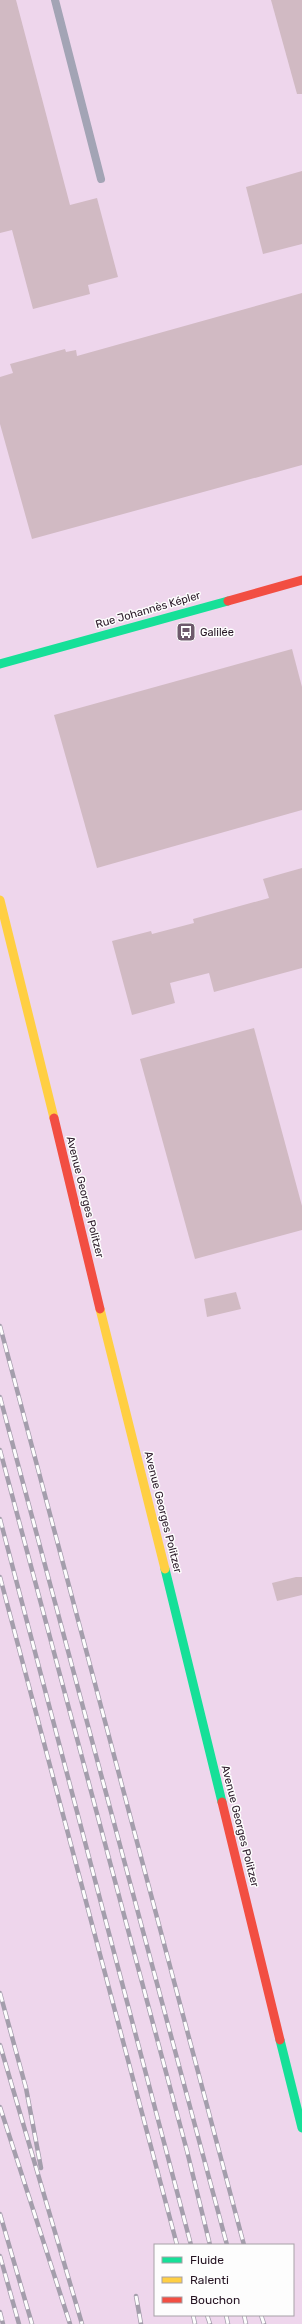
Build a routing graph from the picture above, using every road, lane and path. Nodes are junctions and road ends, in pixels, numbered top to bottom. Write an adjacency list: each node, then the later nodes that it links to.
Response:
1 (55, 0): 2 (lane)
2 (101, 179)
3 (302, 580): 4 (street, Rue Johannès Képler)
4 (0, 664)
5 (0, 900): 6 (street, Avenue Georges Politzer)
6 (302, 2128)

